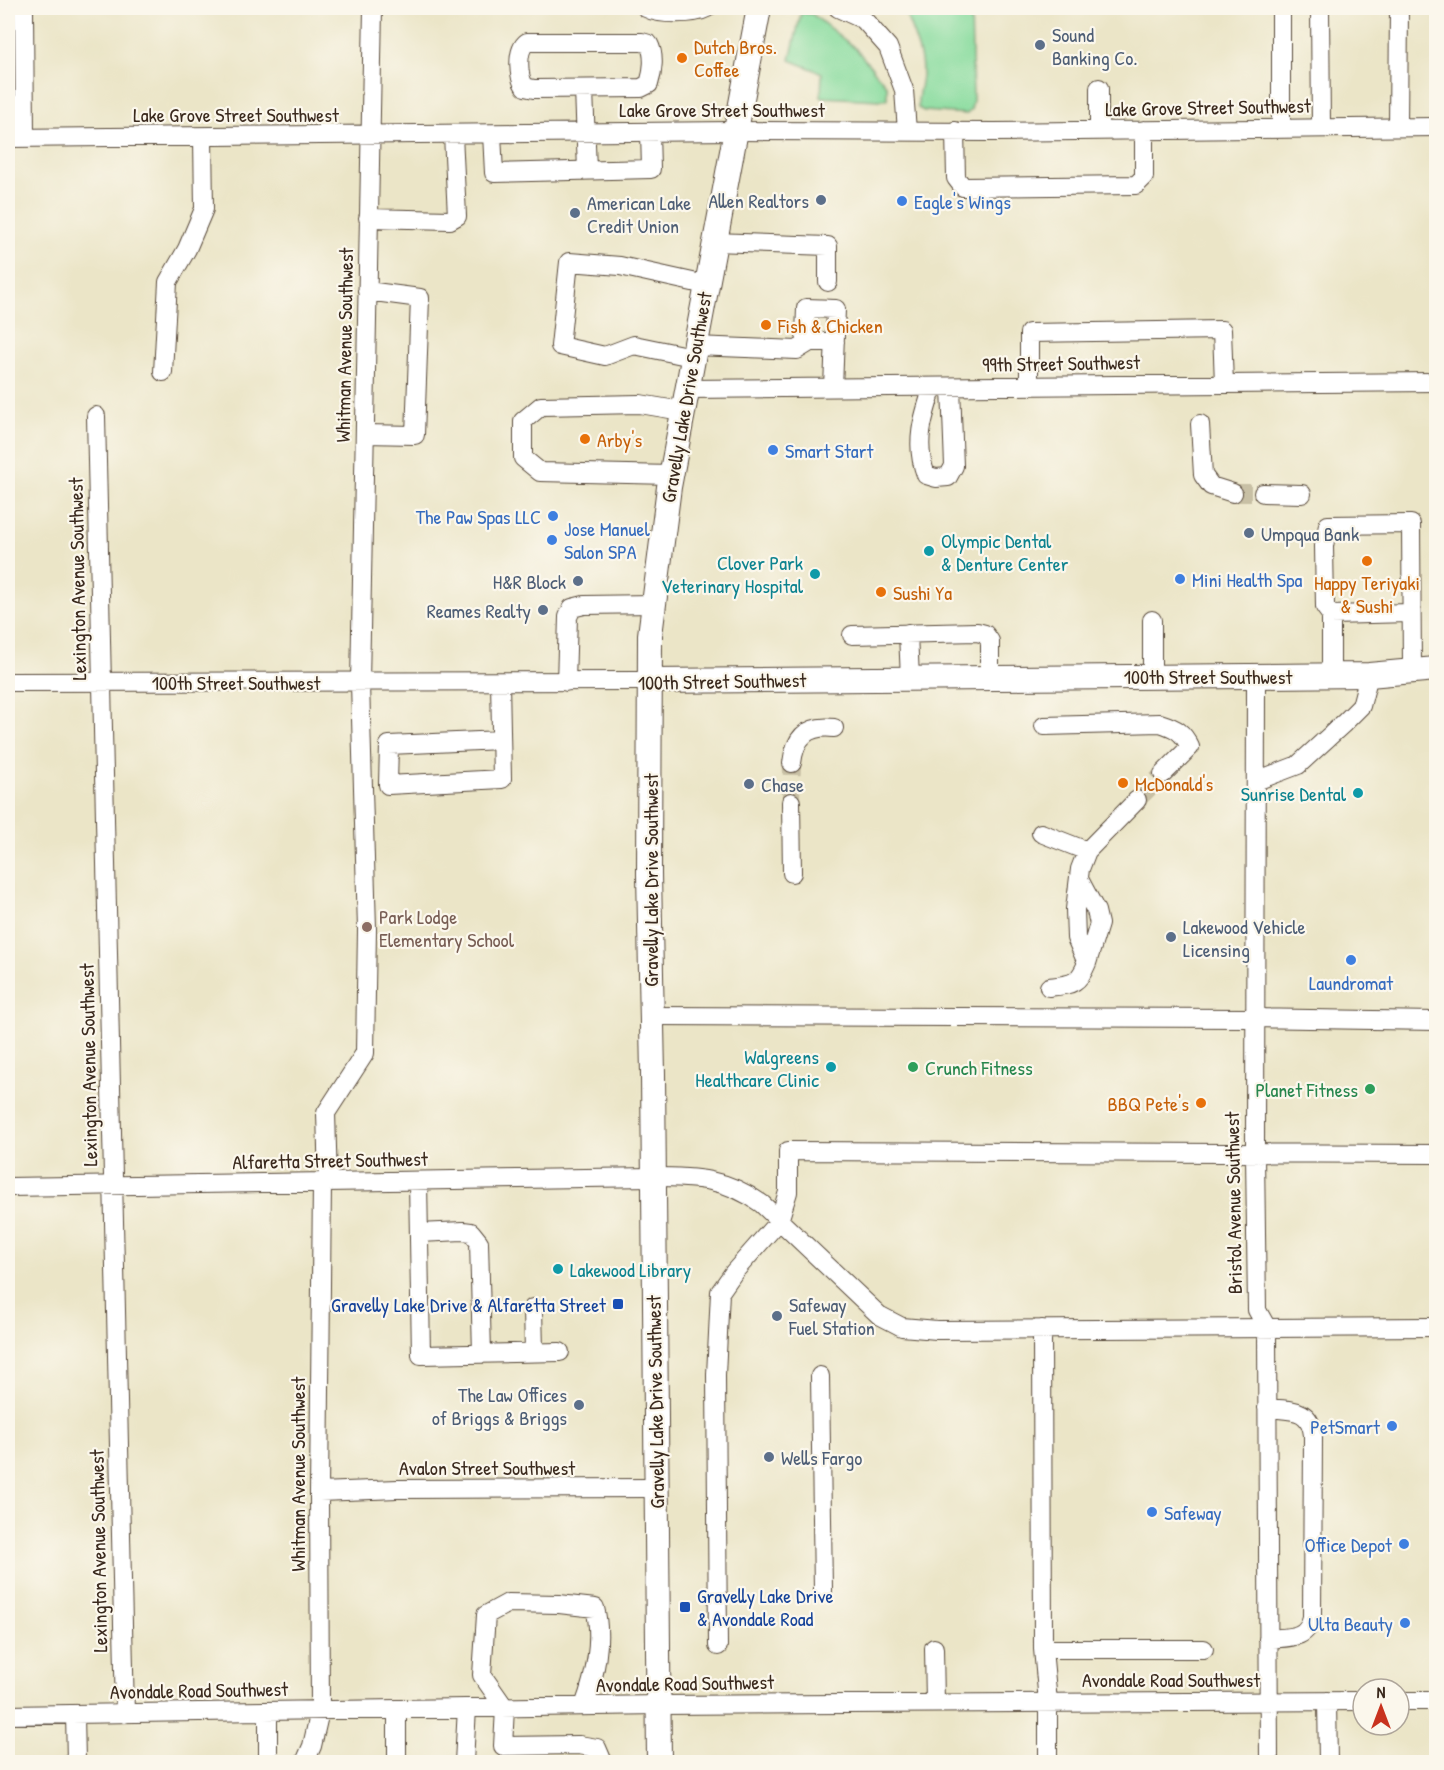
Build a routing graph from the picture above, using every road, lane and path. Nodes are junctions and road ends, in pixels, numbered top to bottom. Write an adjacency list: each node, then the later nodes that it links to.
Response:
1 (24, 8): 27 (street)
2 (373, 8): 25 (street, Whitman Avenue Southwest)
3 (646, 8): 4 (street)
4 (707, 8)
5 (757, 8): 16 (main road, Gravelly Lake Drive Southwest)
6 (838, 8): 19 (street)
7 (1281, 8): 14 (street)
8 (1320, 8): 15 (street)
9 (1399, 8): 12 (street)
10 (1099, 88): 17 (street)
11 (584, 89): 11 (street); 22 (street)
12 (1398, 127): 13 (street, Lake Grove Street Southwest); 15 (street, Lake Grove Street Southwest)
13 (1437, 127)
14 (1281, 128): 15 (street, Lake Grove Street Southwest); 18 (street, Lake Grove Street Southwest)
15 (1321, 128)
16 (735, 130): 19 (street, Lake Grove Street Southwest); 21 (street, Lake Grove Street Southwest); 30 (main road, Gravelly Lake Drive Southwest)
17 (1099, 130): 18 (street, Lake Grove Street Southwest); 20 (street, Lake Grove Street Southwest)
18 (1144, 130): 20 (street)
19 (907, 131): 20 (street, Lake Grove Street Southwest)
20 (955, 131)
21 (650, 132): 22 (street, Lake Grove Street Southwest); 28 (street)
22 (585, 133): 23 (street, Lake Grove Street Southwest); 28 (street)
23 (492, 134): 24 (street, Lake Grove Street Southwest); 28 (street)
24 (453, 135): 25 (street, Lake Grove Street Southwest); 29 (street)
25 (370, 136): 26 (street, Lake Grove Street Southwest); 29 (street, Whitman Avenue Southwest)
26 (203, 137): 27 (street, Lake Grove Street Southwest); 37 (street)
27 (16, 138)
28 (587, 171)
29 (369, 218): 33 (street, Whitman Avenue Southwest)
30 (714, 242): 31 (street); 32 (main road, Gravelly Lake Drive Southwest)
31 (828, 282)
32 (706, 285): 36 (main road, Gravelly Lake Drive Southwest); 36 (street)
33 (367, 291): 45 (street, Whitman Avenue Southwest); 45 (street)
34 (835, 342): 35 (street); 35 (street); 41 (street)
35 (803, 346): 36 (street)
36 (693, 352): 42 (main road, Gravelly Lake Drive Southwest)
37 (163, 372)
38 (1437, 382): 39 (street, 99th Street Southwest)
39 (1224, 384): 40 (street, 99th Street Southwest); 40 (street)
40 (1029, 386): 41 (street, 99th Street Southwest)
41 (833, 388): 42 (street, 99th Street Southwest)
42 (684, 400): 46 (main road, Gravelly Lake Drive Southwest); 46 (street, 99th Street Southwest)
43 (96, 416): 66 (street, Lexington Avenue Southwest)
44 (1200, 424): 47 (street)
45 (364, 434): 69 (street, Whitman Avenue Southwest)
46 (671, 475): 50 (main road, Gravelly Lake Drive Southwest)
47 (1233, 493)
48 (1263, 493): 49 (street)
49 (1302, 494)
50 (654, 604): 64 (main road, Gravelly Lake Drive Southwest); 68 (street)
51 (1410, 613): 52 (street); 52 (street); 57 (street)
52 (1331, 615): 59 (street)
53 (1152, 620): 61 (street)
54 (908, 633): 55 (street); 62 (street); 63 (street)
55 (852, 635)
56 (1437, 669): 57 (main road, 100th Street Southwest)
57 (1412, 670): 60 (main road, 100th Street Southwest)
58 (1256, 675): 59 (main road, 100th Street Southwest); 61 (main road, 100th Street Southwest); 75 (street, Bristol Avenue Southwest)
59 (1331, 675): 60 (main road, 100th Street Southwest)
60 (1369, 675): 75 (street)
61 (1152, 676): 62 (main road, 100th Street Southwest)
62 (990, 678): 63 (main road, 100th Street Southwest)
63 (910, 679): 64 (main road, 100th Street Southwest)
64 (649, 681): 68 (street, 100th Street Southwest); 82 (main road, Gravelly Lake Drive Southwest)
65 (8, 682): 66 (street, 100th Street Southwest)
66 (102, 682): 69 (street, 100th Street Southwest); 90 (street, Lexington Avenue Southwest)
67 (500, 682): 68 (street, 100th Street Southwest); 69 (street, 100th Street Southwest); 72 (street)
68 (566, 682)
69 (360, 683): 89 (street, Whitman Avenue Southwest)
70 (1044, 726): 74 (street)
71 (834, 728): 73 (street)
72 (501, 740): 72 (street)
73 (792, 763)
74 (1163, 774)
75 (1256, 781): 83 (street, Bristol Avenue Southwest)
76 (1137, 800): 79 (street)
77 (791, 802): 80 (street)
78 (1041, 832): 79 (street)
79 (1087, 851): 81 (street)
80 (792, 873)
81 (1049, 987)
82 (651, 1016): 83 (street); 87 (main road, Gravelly Lake Drive Southwest)
83 (1255, 1018): 84 (street); 85 (street, Bristol Avenue Southwest)
84 (1437, 1021)
85 (1255, 1154): 86 (street); 92 (street); 96 (street, Bristol Avenue Southwest)
86 (1437, 1154)
87 (653, 1177): 88 (street, Alfaretta Street Southwest); 92 (street, Alfaretta Street Southwest); 103 (main road, Gravelly Lake Drive Southwest)
88 (417, 1181): 89 (street, Alfaretta Street Southwest); 93 (street)
89 (325, 1182): 90 (street, Alfaretta Street Southwest); 104 (street, Whitman Avenue Southwest)
90 (113, 1186): 91 (street, Alfaretta Street Southwest); 126 (street, Lexington Avenue Southwest)
91 (8, 1187)
92 (779, 1221): 97 (street, Alfaretta Street Southwest); 107 (street)
93 (419, 1233): 99 (street); 99 (street)
94 (533, 1308): 100 (street)
95 (1437, 1327): 96 (street, Alfaretta Street Southwest)
96 (1267, 1328): 97 (street, Alfaretta Street Southwest); 102 (street, Bristol Avenue Southwest)
97 (1042, 1329): 109 (street)
98 (560, 1352): 100 (street)
99 (482, 1353): 100 (street)
100 (534, 1353)
101 (820, 1376): 105 (street)
102 (1268, 1408): 106 (street, Bristol Avenue Southwest); 106 (street)
103 (657, 1488): 104 (street, Avalon Street Southwest); 118 (main road, Gravelly Lake Drive Southwest)
104 (319, 1492): 123 (street, Whitman Avenue Southwest)
105 (823, 1591)
106 (1268, 1639): 116 (street, Bristol Avenue Southwest)
107 (718, 1646)
108 (934, 1648): 117 (street)
109 (1043, 1649): 110 (street); 115 (street)
110 (1204, 1649)
111 (1326, 1701): 112 (street, Avondale Road Southwest); 116 (street, Avondale Road Southwest); 138 (street)
112 (1351, 1701)
113 (1411, 1701): 114 (street)
114 (1437, 1701)
115 (1048, 1702): 116 (street, Avondale Road Southwest); 117 (street, Avondale Road Southwest); 136 (street)
116 (1269, 1702): 137 (street, Bristol Avenue Southwest)
117 (935, 1703): 118 (street, Avondale Road Southwest)
118 (658, 1705): 119 (street, Avondale Road Southwest); 135 (main road, Gravelly Lake Drive Southwest)
119 (584, 1706): 120 (street, Avondale Road Southwest); 120 (street)
120 (505, 1707): 121 (street, Avondale Road Southwest); 128 (street)
121 (467, 1708): 122 (street, Avondale Road Southwest); 133 (street)
122 (397, 1709): 123 (street, Avondale Road Southwest); 132 (street)
123 (320, 1711): 124 (street, Avondale Road Southwest); 131 (street, Whitman Avenue Southwest)
124 (268, 1712): 126 (street, Avondale Road Southwest); 130 (street)
125 (75, 1714): 126 (street, Avondale Road Southwest); 127 (street, Avondale Road Southwest); 129 (street)
126 (125, 1714)
127 (8, 1715)
128 (503, 1754): 134 (street)
129 (76, 1762)
130 (268, 1762)
131 (305, 1762)
132 (397, 1762)
133 (464, 1762)
134 (603, 1762)
135 (659, 1762)
136 (1048, 1762)
137 (1269, 1762)
138 (1328, 1762)

